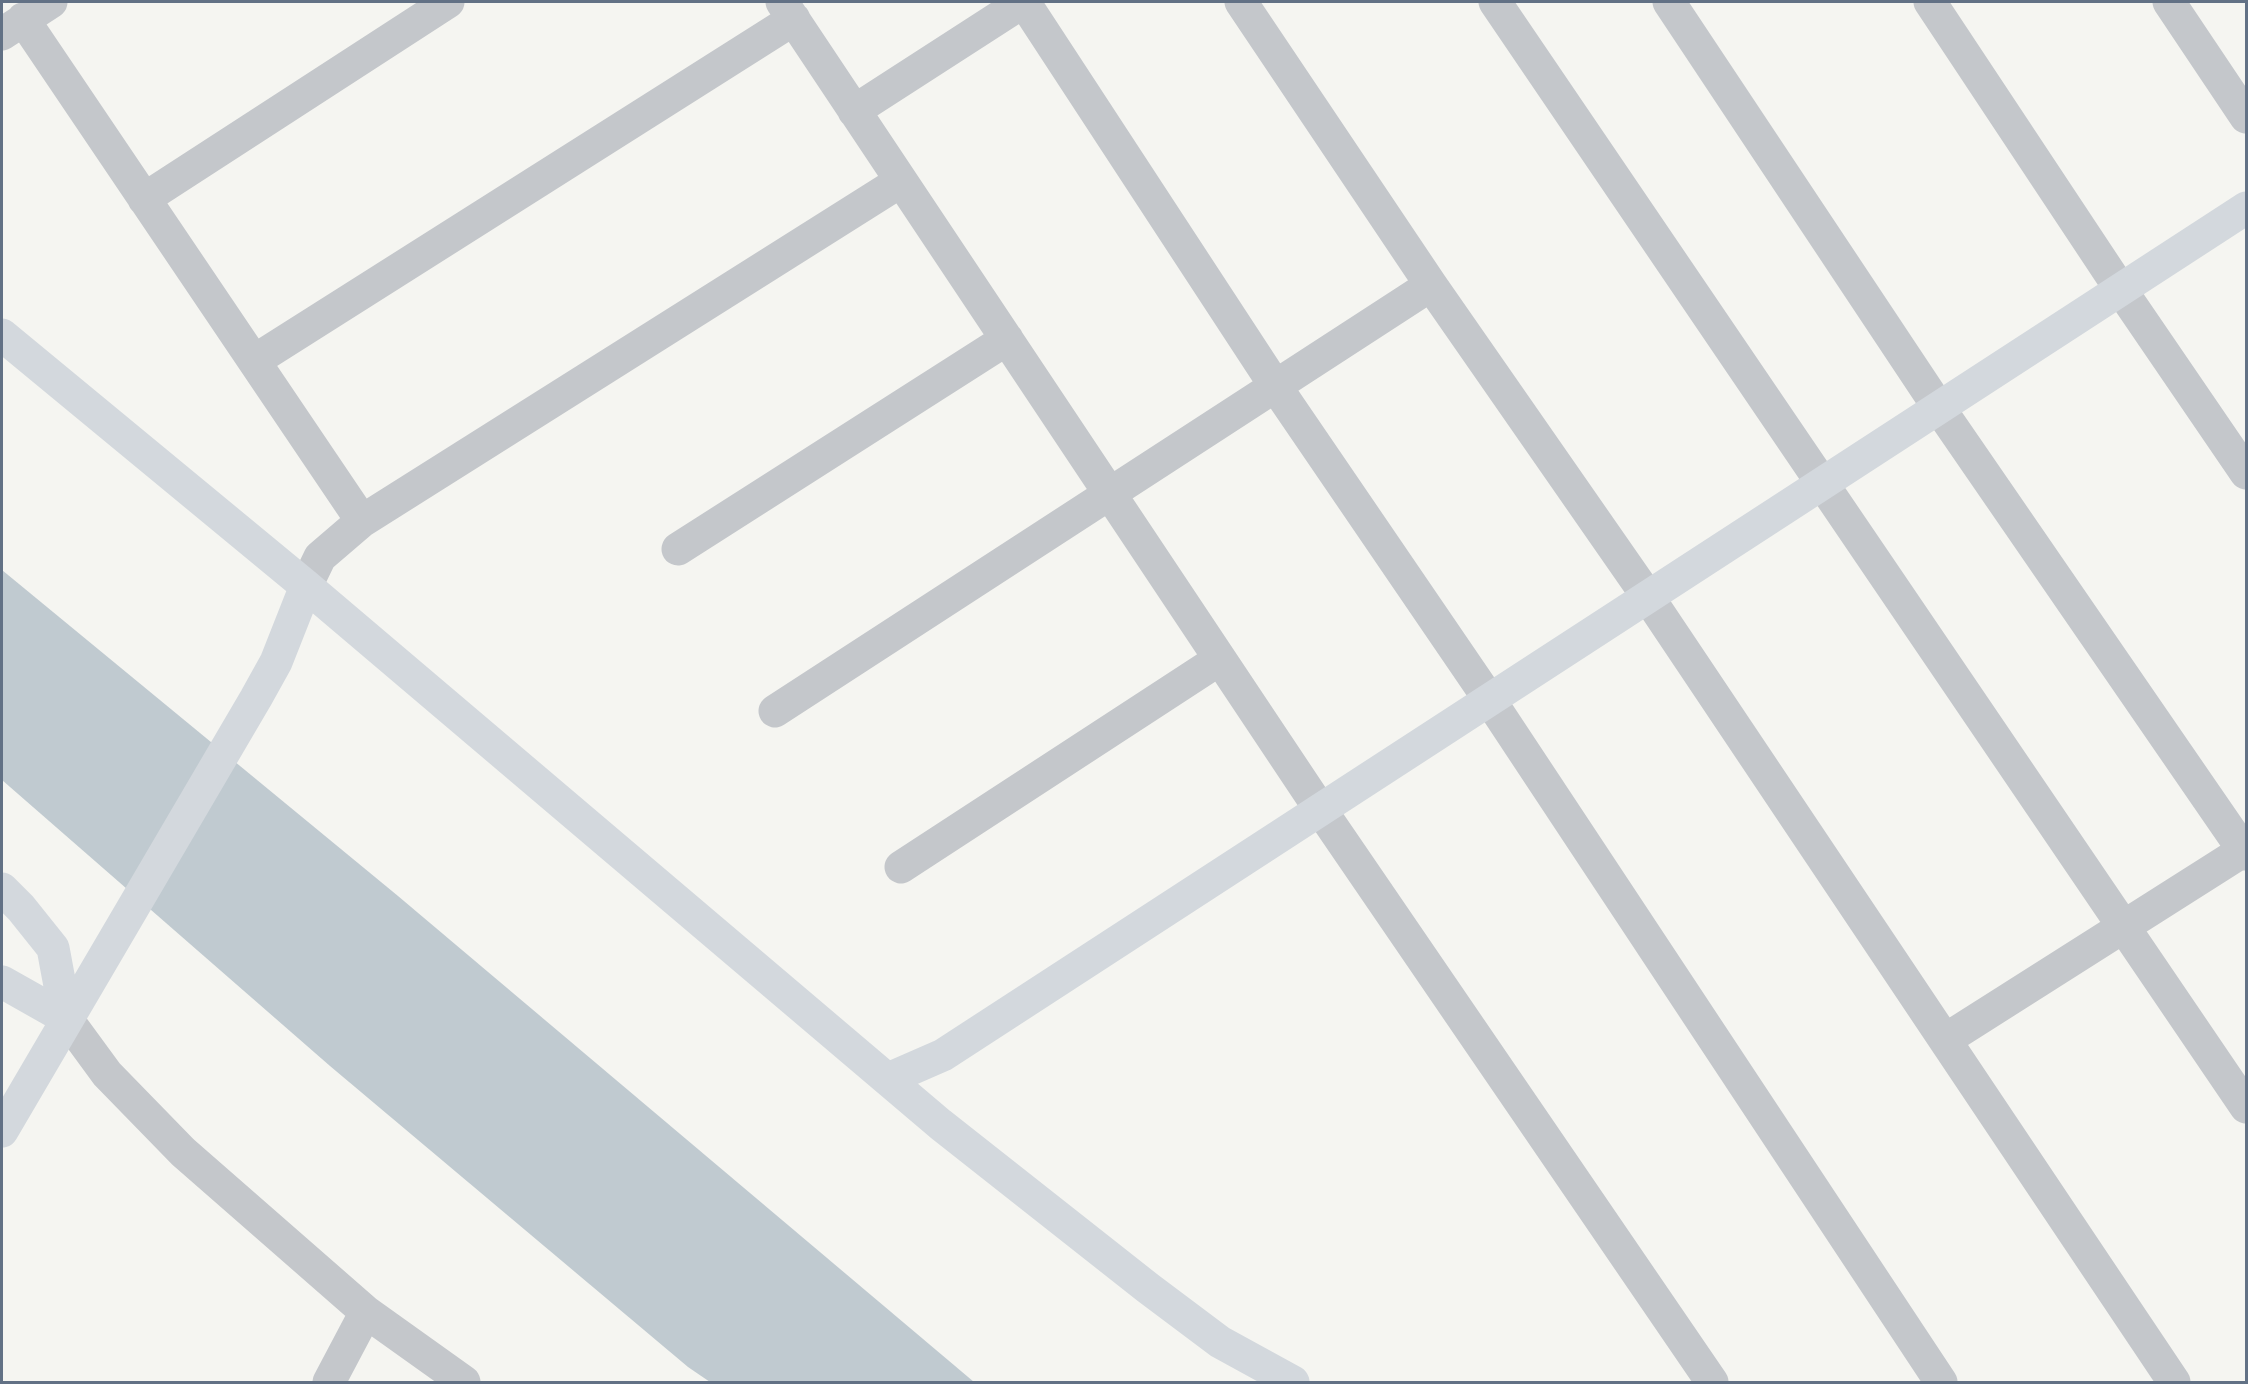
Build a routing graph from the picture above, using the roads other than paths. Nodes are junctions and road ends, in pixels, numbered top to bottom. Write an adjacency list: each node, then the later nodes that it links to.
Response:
1 (51, 2): 10 (street)
2 (448, 2): 14 (street)
3 (1023, 2): 11 (street); 21 (street)
4 (1240, 2): 16 (street)
5 (1495, 2): 24 (street)
6 (1669, 2): 22 (street)
7 (1930, 2): 17 (street)
8 (2169, 2): 12 (street)
9 (788, 10): 11 (street); 20 (street)
10 (12, 27): 14 (street)
11 (854, 111): 13 (street)
12 (2247, 117)
13 (901, 181): 19 (street); 26 (street)
14 (144, 199): 20 (street)
15 (2247, 208): 17 (street)
16 (1431, 285): 21 (street); 29 (street)
17 (2121, 290): 22 (street); 23 (street)
18 (2, 335): 28 (street)
19 (1007, 339): 25 (street); 27 (street)
20 (254, 361): 26 (street)
21 (1276, 387): 25 (street); 31 (street)
22 (1939, 408): 24 (street); 34 (street)
23 (2247, 473)
24 (1822, 484): 29 (street); 37 (street)
25 (1111, 495): 30 (street); 32 (street)
26 (362, 521): 28 (street)
27 (678, 549)
28 (306, 586): 39 (street); 41 (street)
29 (1648, 597): 31 (street); 40 (street)
30 (1220, 659): 33 (street); 35 (street)
31 (1490, 699): 33 (street); 49 (street)
32 (775, 711)
33 (1320, 809): 41 (street); 48 (street)
34 (2246, 851): 37 (street)
35 (902, 867)
36 (2, 889): 39 (street)
37 (2123, 927): 40 (street); 42 (street)
38 (2, 982): 39 (street)
39 (66, 1018): 43 (street); 44 (street)
40 (1945, 1041): 50 (street)
41 (888, 1079): 47 (street)
42 (2247, 1107)
43 (2, 1131)
44 (366, 1312): 45 (street); 46 (street)
45 (329, 1383)
46 (464, 1383)
47 (1293, 1383)
48 (1712, 1383)
49 (1941, 1383)
50 (2174, 1383)

